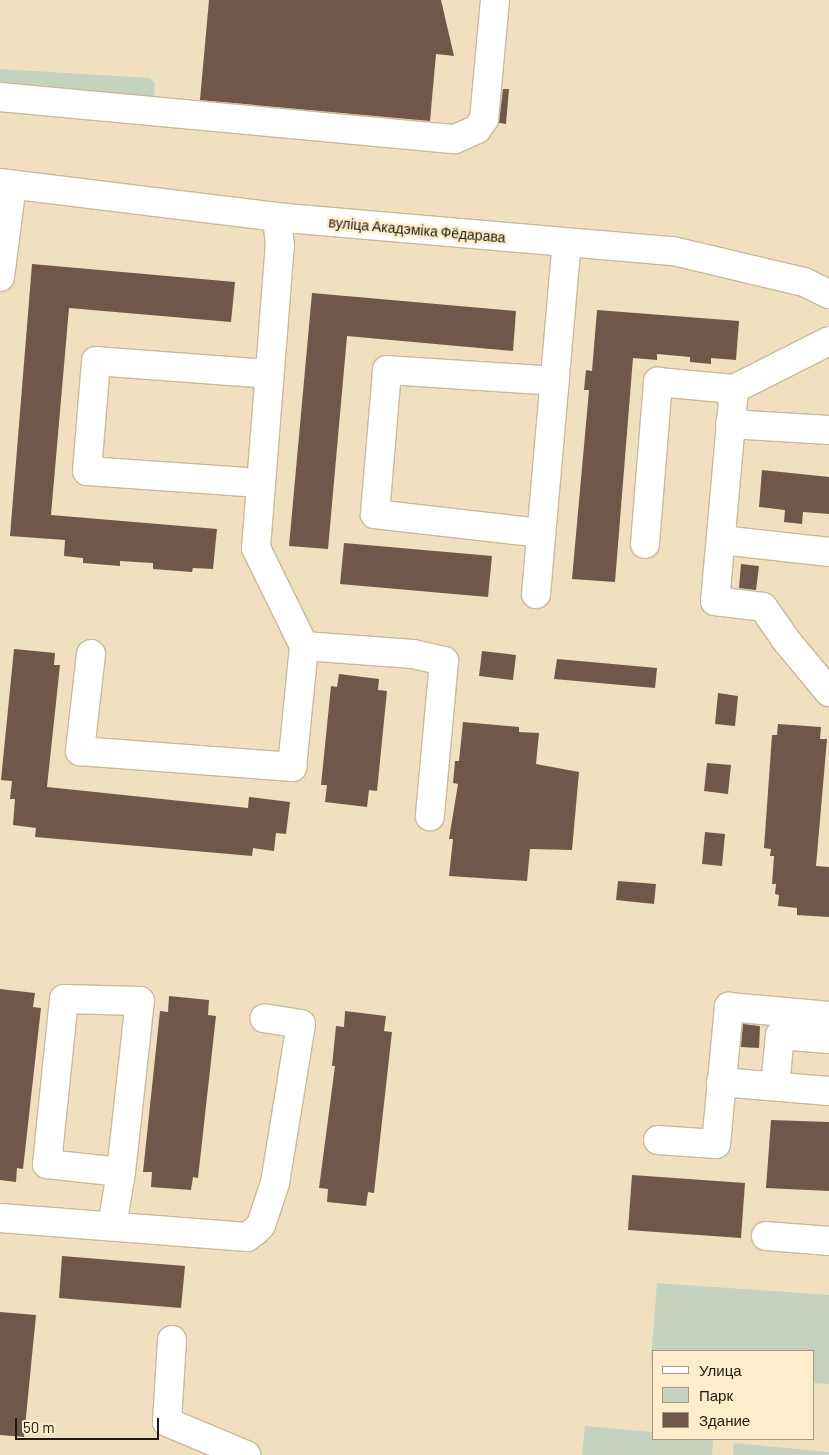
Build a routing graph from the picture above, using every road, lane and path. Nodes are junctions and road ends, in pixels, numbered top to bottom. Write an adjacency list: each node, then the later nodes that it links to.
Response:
1 (495, 0): 2 (street)
2 (0, 97)
3 (6, 184): 4 (street, вуліца Акадэміка Фёдарава); 6 (street)
4 (277, 217): 5 (street, вуліца Акадэміка Фёдарава); 9 (street)
5 (567, 243): 7 (street, вуліца Акадэміка Фёдарава); 10 (street)
6 (0, 277)
7 (829, 294)
8 (829, 343): 11 (street)
9 (267, 374): 14 (street); 14 (street)
10 (555, 381): 15 (street); 15 (street)
11 (734, 389): 12 (street); 17 (street)
12 (730, 424): 13 (street); 16 (street)
13 (829, 430)
14 (260, 483): 20 (street)
15 (541, 533): 19 (street)
16 (721, 540): 18 (street); 22 (street)
17 (645, 544)
18 (829, 552)
19 (536, 594)
20 (304, 646): 21 (street); 23 (street)
21 (91, 654)
22 (829, 692)
23 (430, 816)
24 (829, 1016): 27 (street)
25 (264, 1018): 33 (street)
26 (829, 1039): 28 (street)
27 (720, 1082): 28 (street); 30 (street)
28 (776, 1086): 29 (street)
29 (829, 1091)
30 (658, 1140)
31 (122, 1172): 31 (street); 33 (street)
32 (0, 1218): 33 (street)
33 (112, 1226)
34 (766, 1236): 35 (street)
35 (829, 1242)
36 (172, 1340): 37 (street)
37 (246, 1455)

